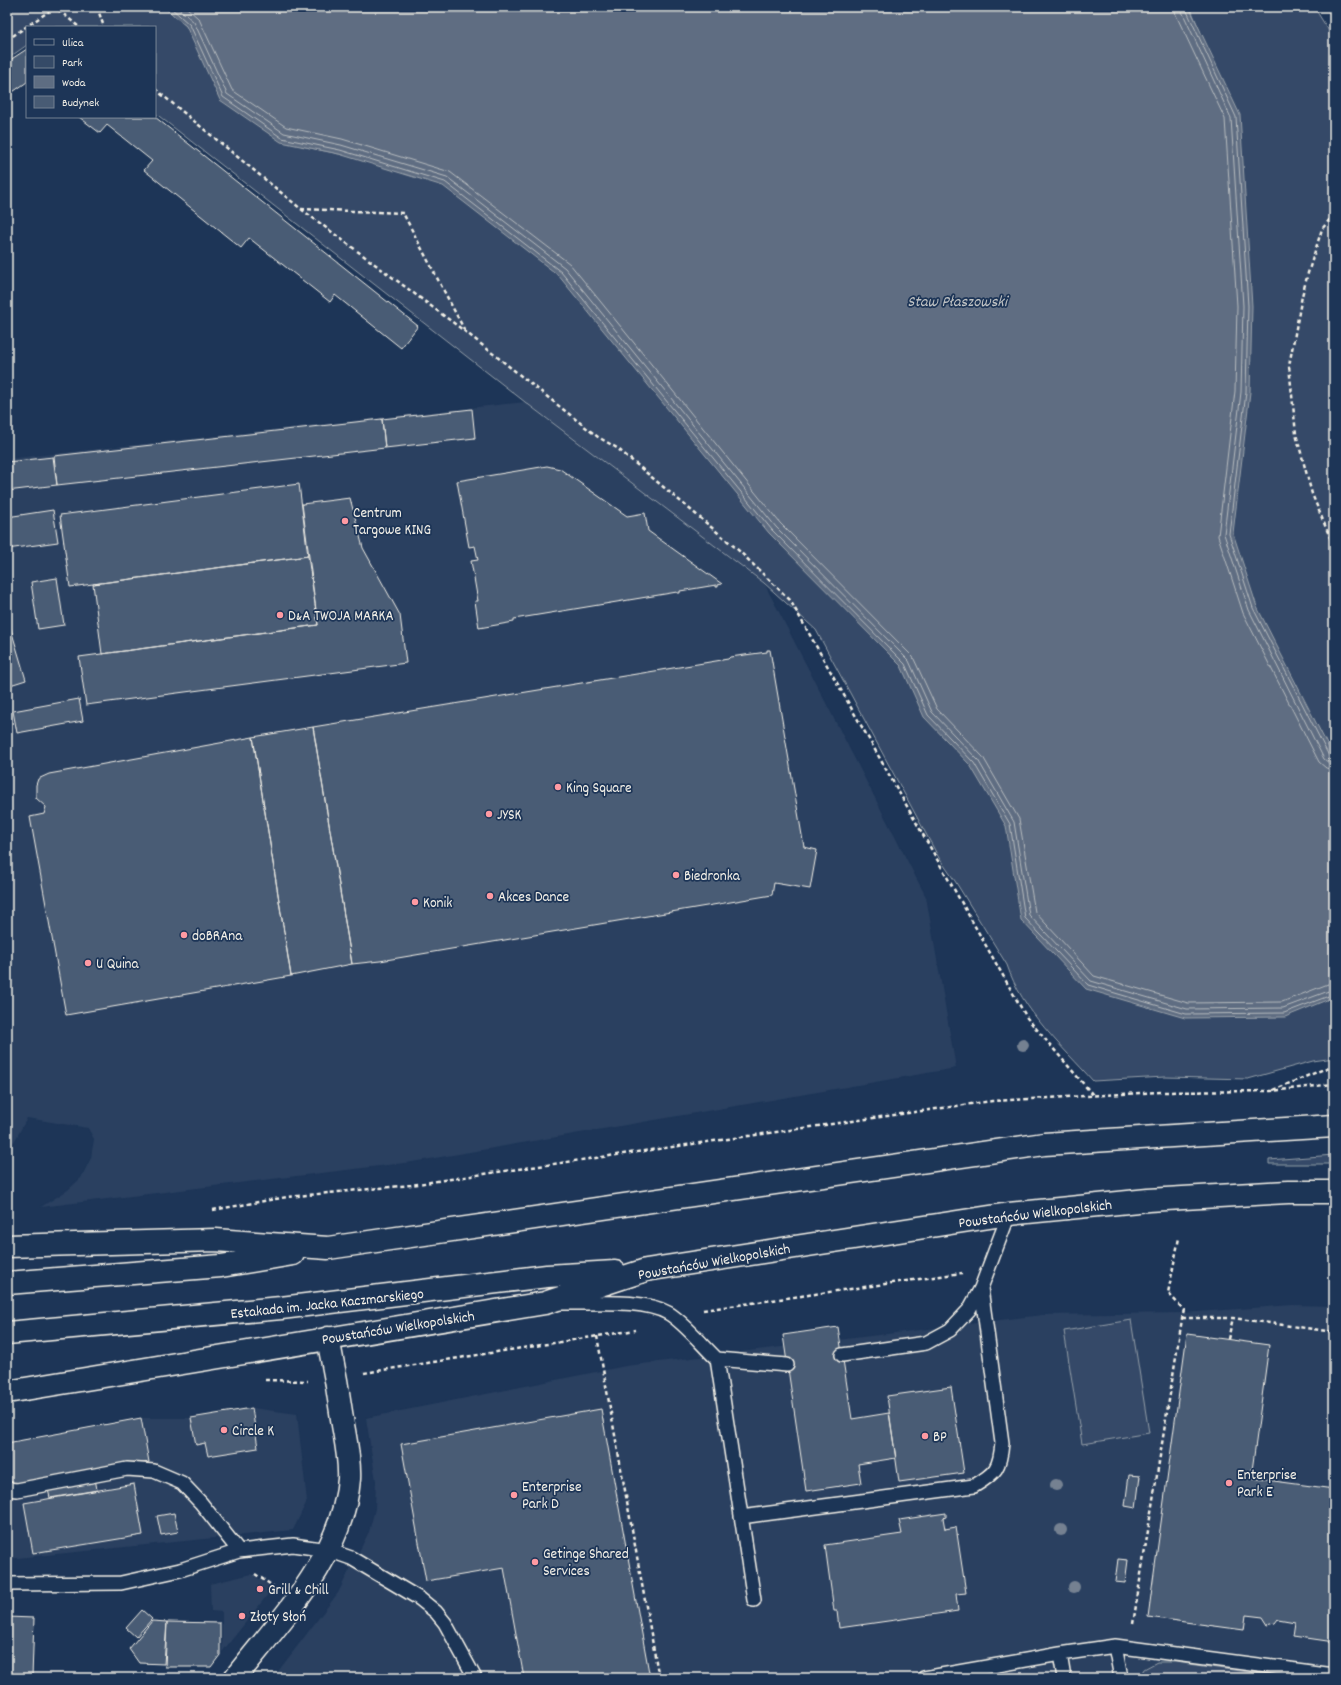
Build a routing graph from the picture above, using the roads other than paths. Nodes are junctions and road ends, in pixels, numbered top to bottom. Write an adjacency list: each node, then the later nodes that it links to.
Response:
1 (1334, 1126): 5 (main road)
2 (1334, 1192): 3 (main road, Powstańców Wielkopolskich)
3 (1009, 1214): 6 (main road, Powstańców Wielkopolskich); 8 (lane)
4 (7, 1246): 5 (main road)
5 (328, 1248): 7 (main road)
6 (646, 1270): 9 (main road, Powstańców Wielkopolskich); 10 (main road, Estakada im. Jacka Kaczmarskiego)
7 (7, 1282)
8 (981, 1288): 12 (lane); 17 (lane)
9 (544, 1303): 11 (main road, Powstańców Wielkopolskich); 13 (lane)
10 (7, 1333)
11 (328, 1338): 15 (main road, Powstańców Wielkopolskich); 18 (main road)
12 (842, 1355)
13 (717, 1360): 14 (lane); 17 (lane)
14 (787, 1365)
15 (7, 1392)
16 (7, 1489): 19 (lane)
17 (741, 1517): 21 (lane)
18 (328, 1550): 19 (lane); 26 (main road); 27 (lane)
19 (239, 1551): 20 (lane)
20 (7, 1584)
21 (754, 1600)
22 (1115, 1646): 23 (lane); 25 (lane); 30 (lane)
23 (1060, 1654): 24 (lane); 29 (lane)
24 (966, 1674): 28 (lane)
25 (1334, 1675)
26 (236, 1678)
27 (474, 1678)
28 (924, 1678)
29 (1064, 1678)
30 (1121, 1678)

